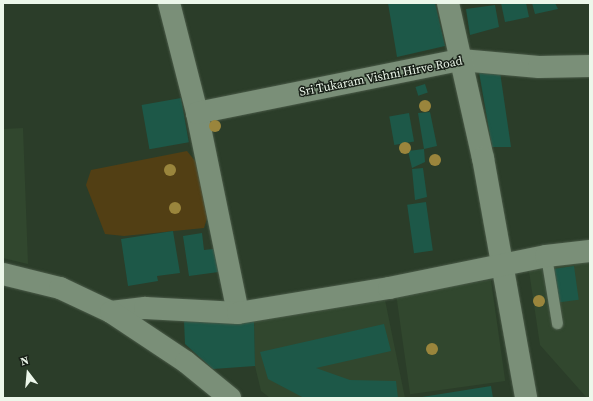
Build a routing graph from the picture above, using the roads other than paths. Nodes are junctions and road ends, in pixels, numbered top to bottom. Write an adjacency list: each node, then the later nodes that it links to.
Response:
1 (169, 3): 5 (street)
2 (448, 3): 3 (street)
3 (461, 60): 4 (street, Sri Tukaram Vishni Hirve Road); 5 (street, Sri Tukaram Vishni Hirve Road); 8 (street)
4 (590, 66)
5 (197, 113): 11 (street)
6 (590, 252): 7 (street)
7 (546, 256): 8 (street); 12 (lane)
8 (502, 264): 11 (street); 14 (street)
9 (3, 274): 10 (street)
10 (111, 312): 11 (street); 13 (street)
11 (238, 313)
12 (557, 323)
13 (230, 398)
14 (526, 398)

